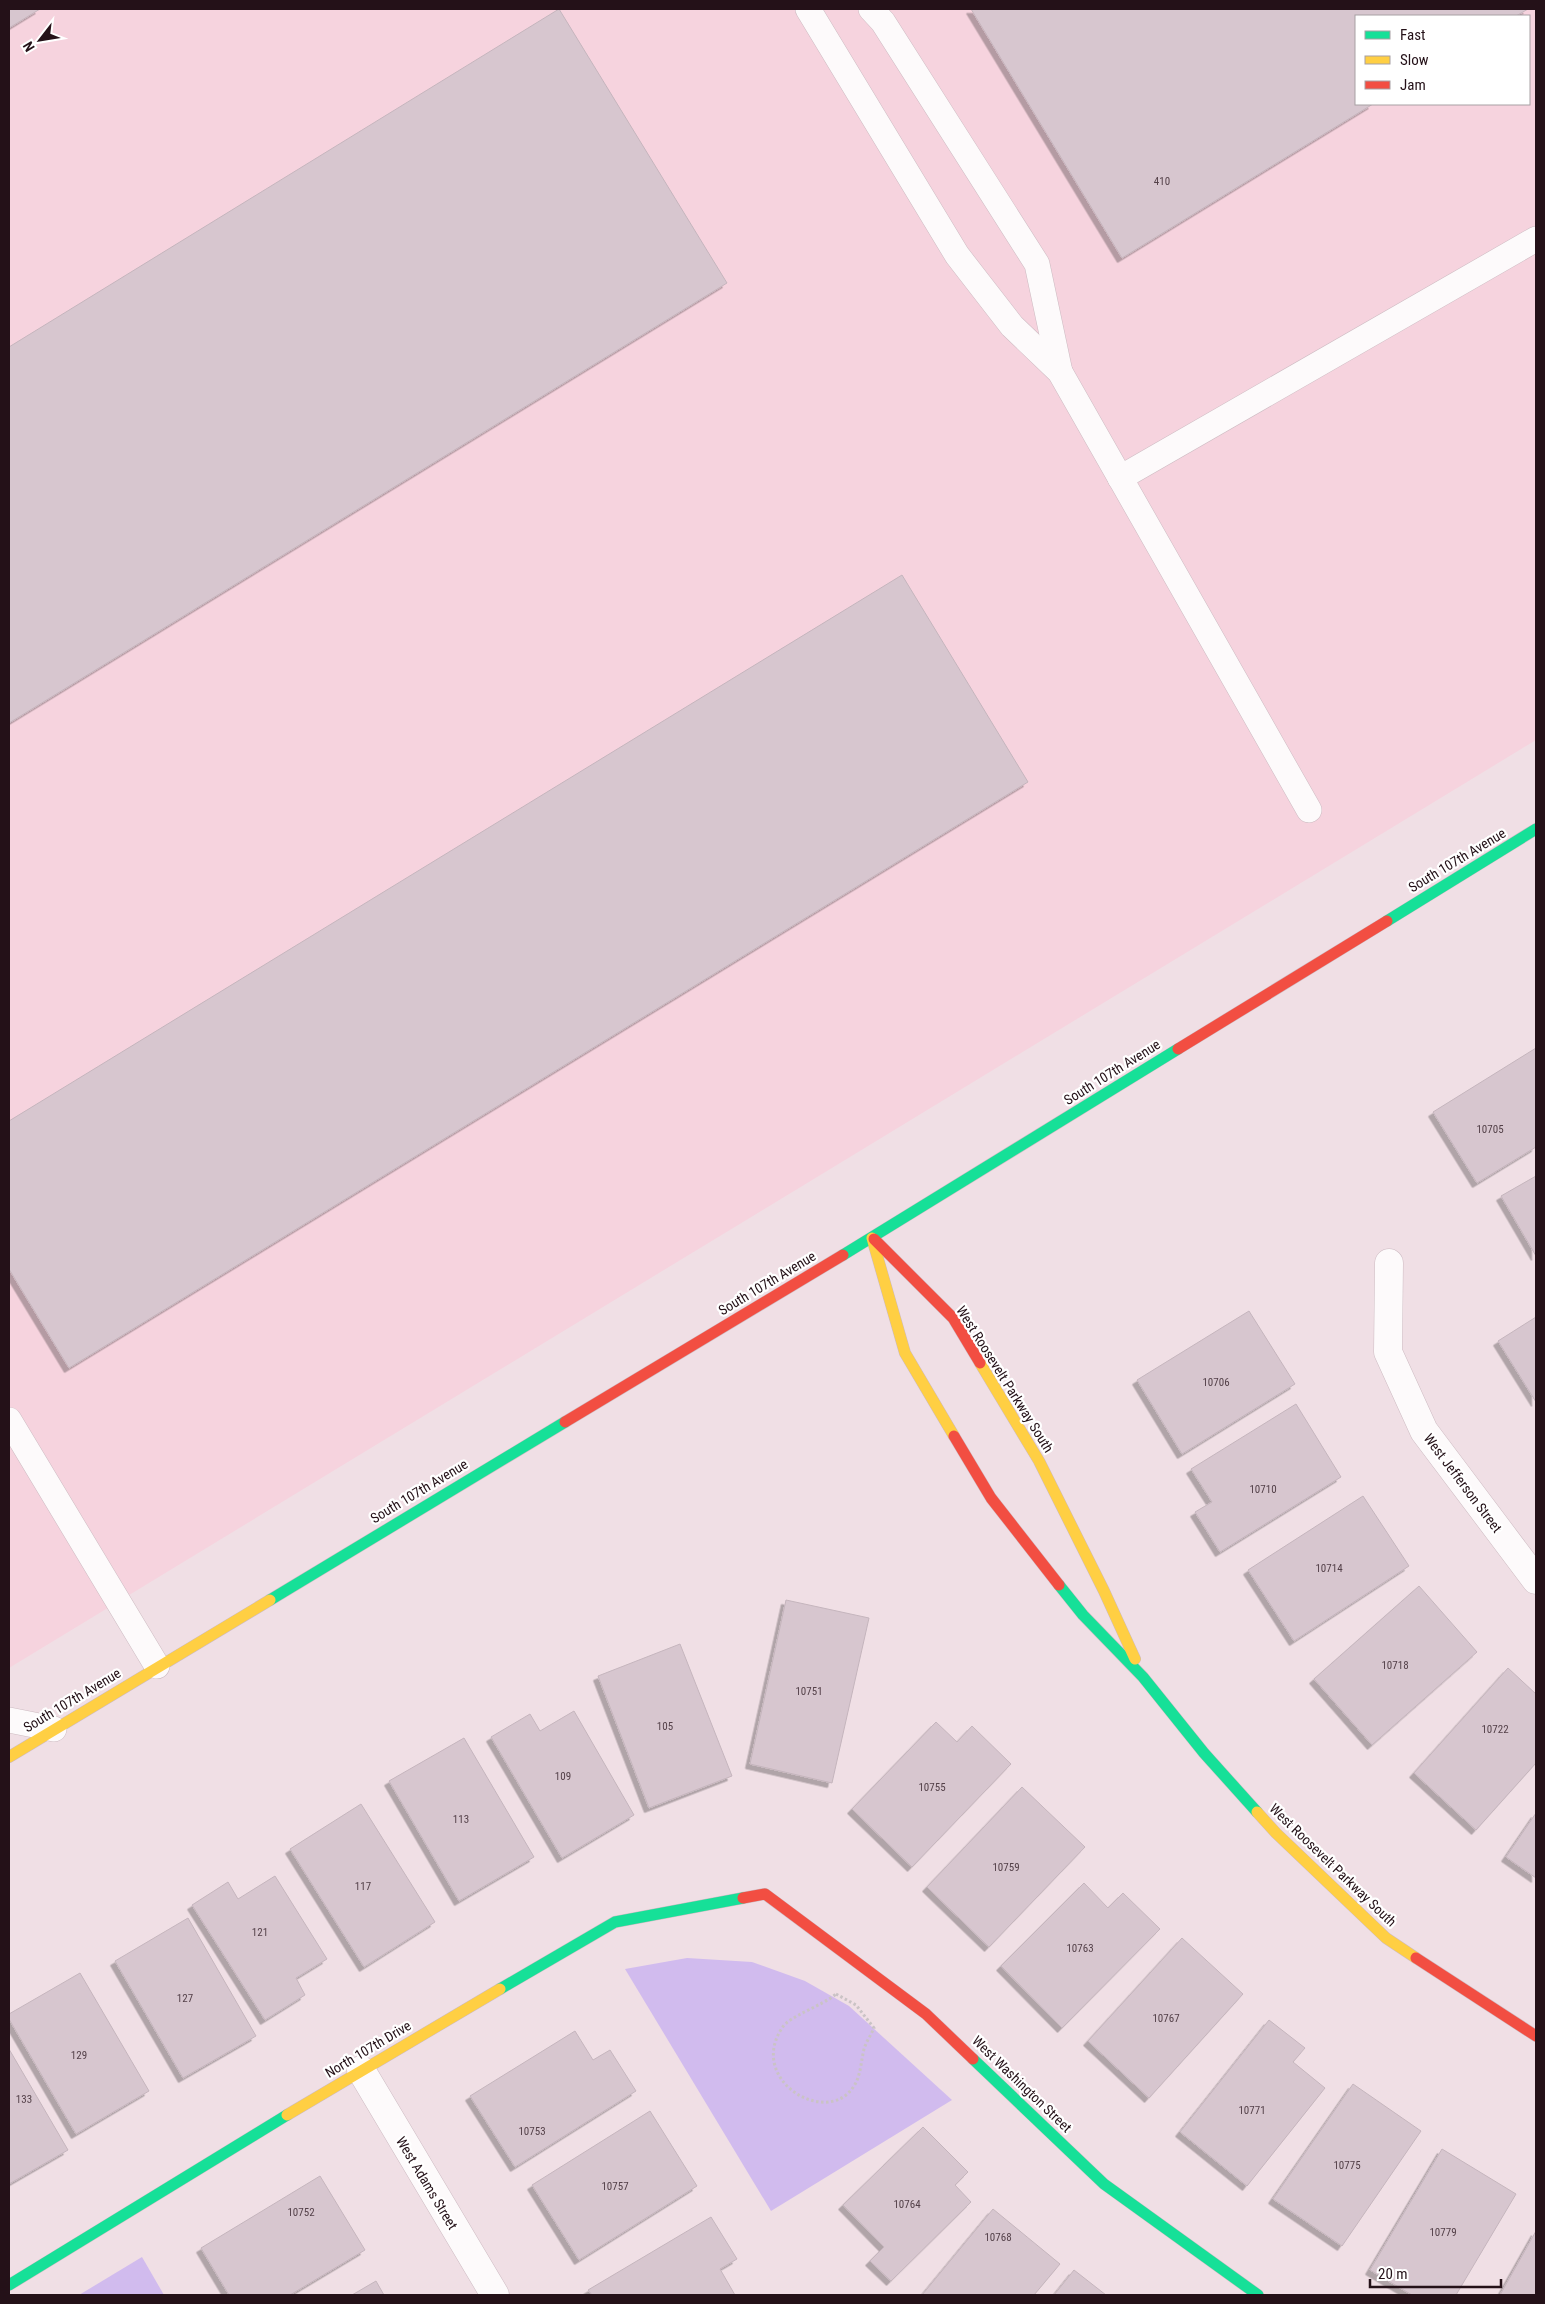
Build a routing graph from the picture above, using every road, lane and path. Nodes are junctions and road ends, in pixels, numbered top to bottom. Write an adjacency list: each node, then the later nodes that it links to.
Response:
1 (808, 9): 4 (lane)
2 (871, 9): 4 (lane)
3 (1536, 239): 5 (lane)
4 (1060, 372): 5 (lane)
5 (1120, 478): 6 (lane)
6 (1309, 810)
7 (1536, 829): 8 (street, South 107th Avenue)
8 (872, 1238): 12 (street, South 107th Avenue); 13 (street, West Roosevelt Parkway South); 13 (street, West Roosevelt Parkway South)
9 (1389, 1262): 11 (street, West Jefferson Street)
10 (9, 1420): 12 (lane)
11 (1536, 1580)
12 (157, 1666): 15 (street, South 107th Avenue)
13 (1143, 1677): 20 (street, West Roosevelt Parkway South)
14 (9, 1720): 15 (lane)
15 (54, 1729): 16 (street, South 107th Avenue)
16 (9, 1757)
17 (765, 1894): 21 (street, North 107th Drive); 24 (street, West Washington Street)
18 (825, 2003): 19 (path)
19 (874, 2028)
20 (1536, 2036)
21 (361, 2070): 22 (street, North 107th Drive); 23 (street, West Adams Street)
22 (9, 2285)
23 (495, 2295)
24 (1258, 2295)

